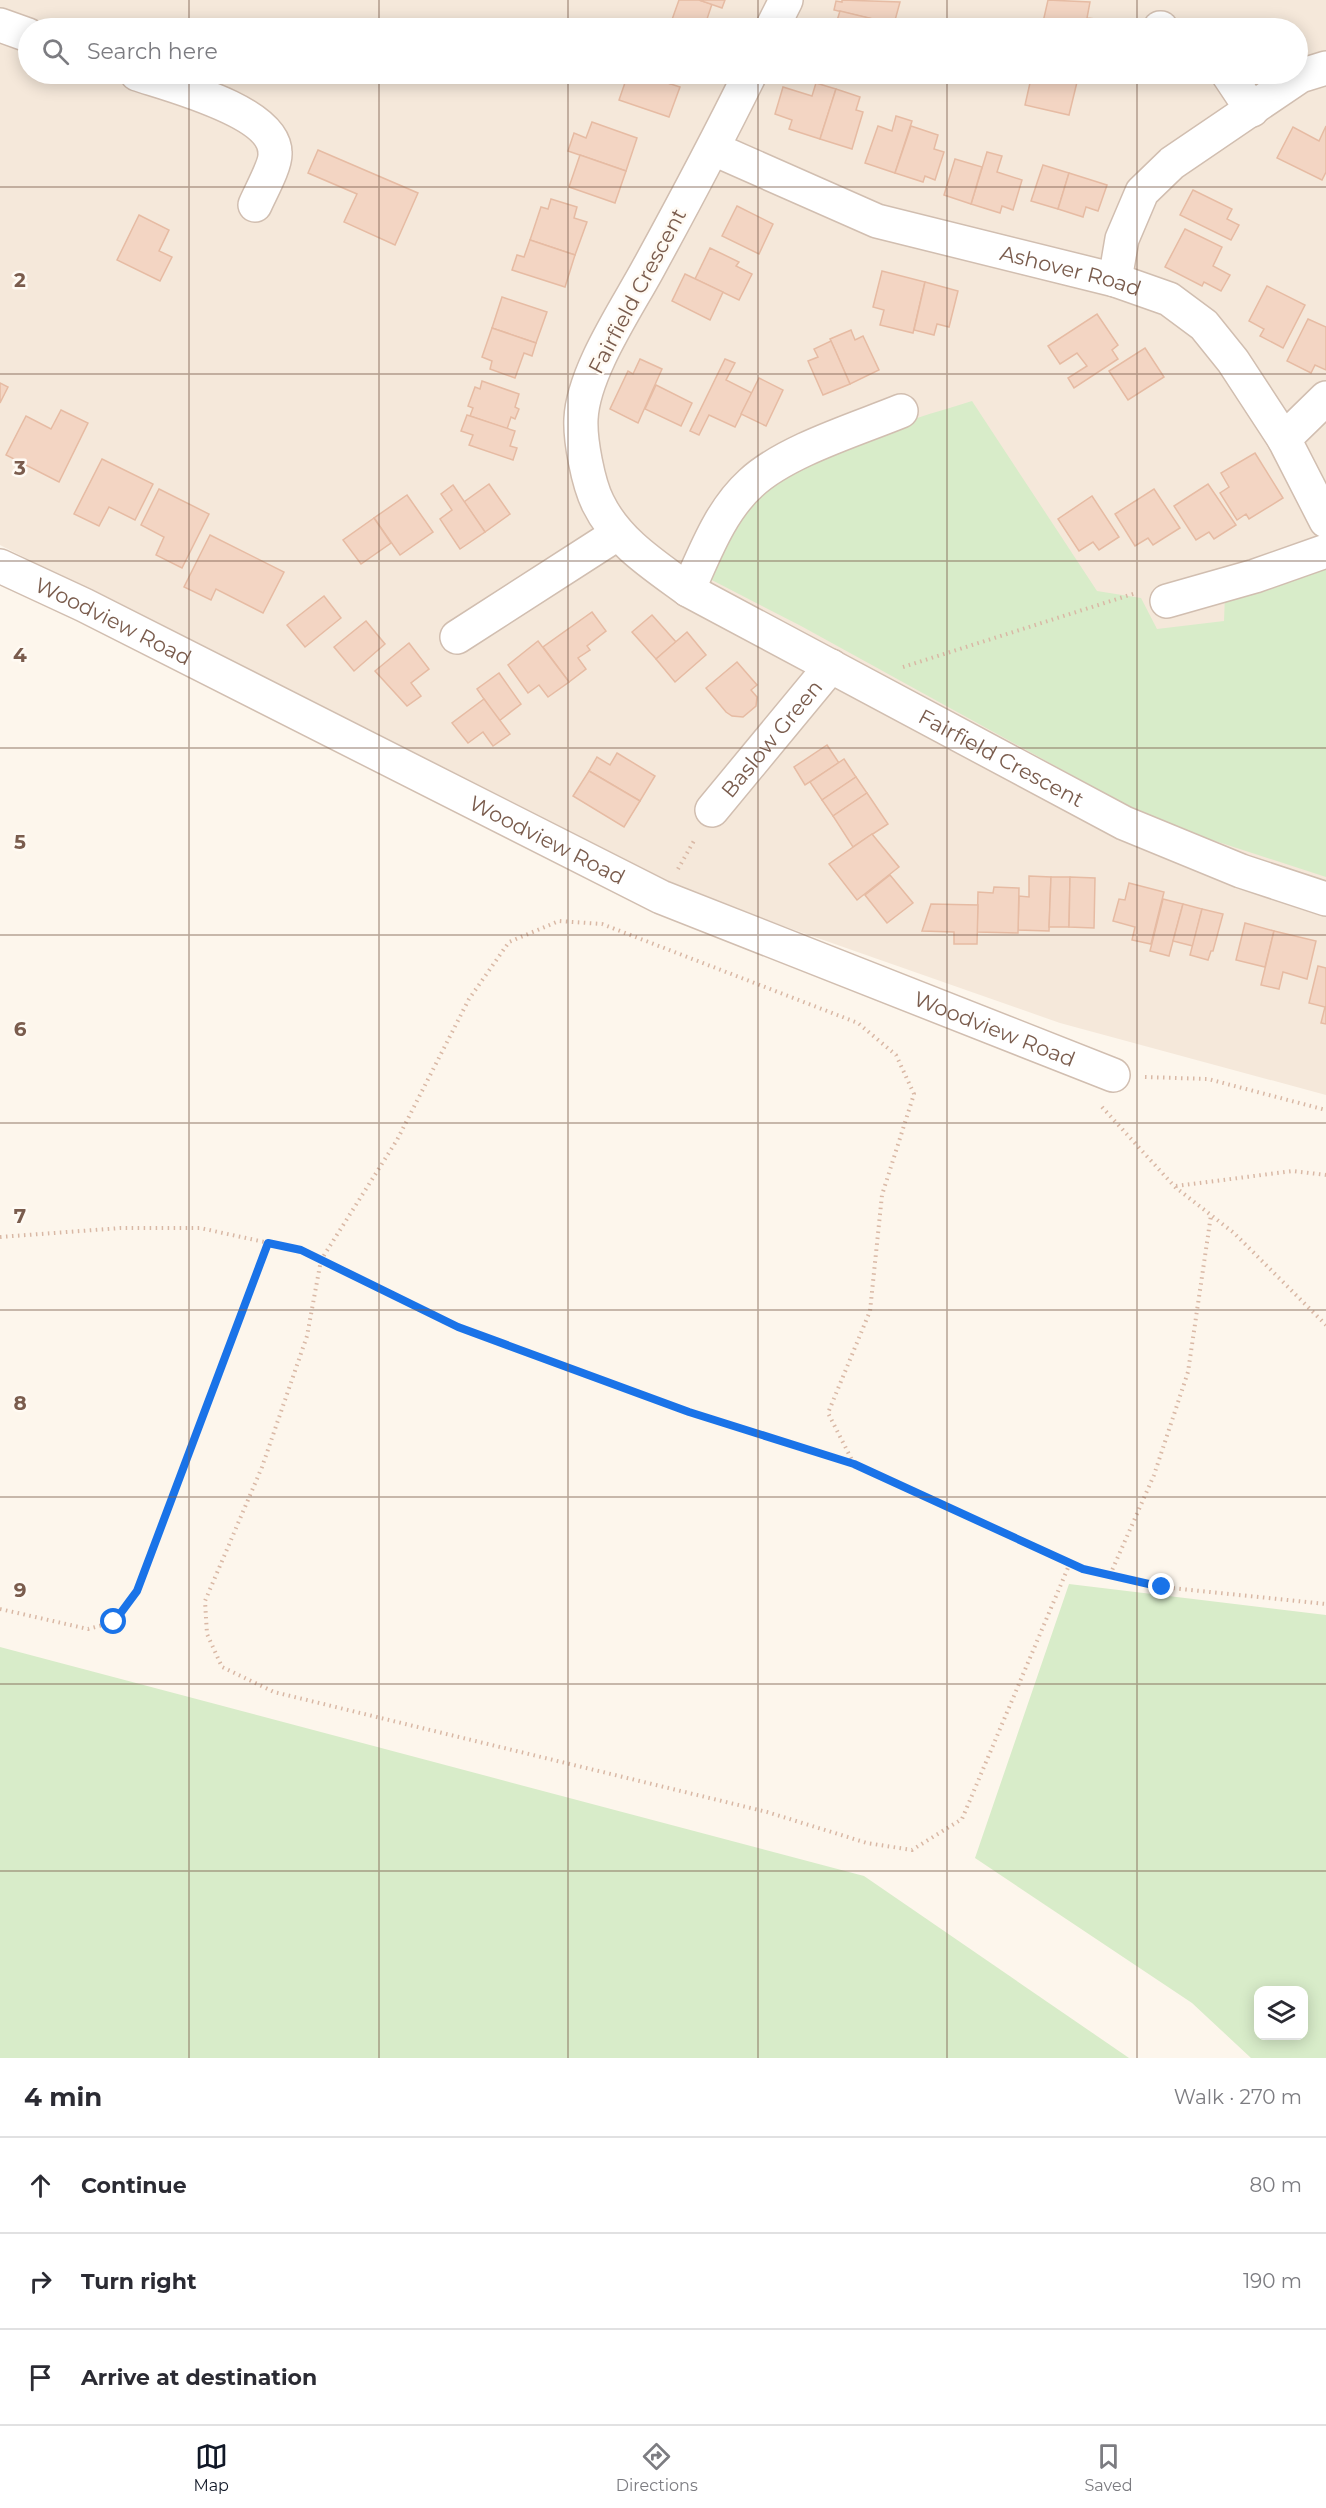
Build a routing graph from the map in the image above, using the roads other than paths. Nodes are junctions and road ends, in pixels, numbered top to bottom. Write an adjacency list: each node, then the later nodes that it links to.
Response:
1 (786, 0): 2 (street)
2 (777, 18)
3 (0, 25): 4 (street)
4 (18, 31)
5 (1326, 68): 6 (street)
6 (1308, 74)
7 (166, 84): 13 (street)
8 (745, 84): 12 (street, Fairfield Crescent)
9 (1235, 84): 11 (street)
10 (1289, 84): 11 (street)
11 (1252, 110): 14 (street)
12 (714, 149): 14 (street, Ashover Road); 19 (street, Fairfield Crescent)
13 (255, 205)
14 (1114, 280): 17 (street, Ashover Road)
15 (1326, 399): 17 (street)
16 (901, 411): 22 (street)
17 (1284, 439): 18 (street, Ashover Road)
18 (1326, 521)
19 (617, 534): 22 (street, Fairfield Crescent); 24 (street)
20 (1326, 550): 23 (street)
21 (0, 566): 28 (street, Woodview Road)
22 (688, 590): 25 (street, Fairfield Crescent)
23 (1167, 601)
24 (457, 637)
25 (831, 666): 26 (street, Baslow Green); 27 (street, Fairfield Crescent)
26 (712, 810)
27 (1326, 899)
28 (1113, 1075)

